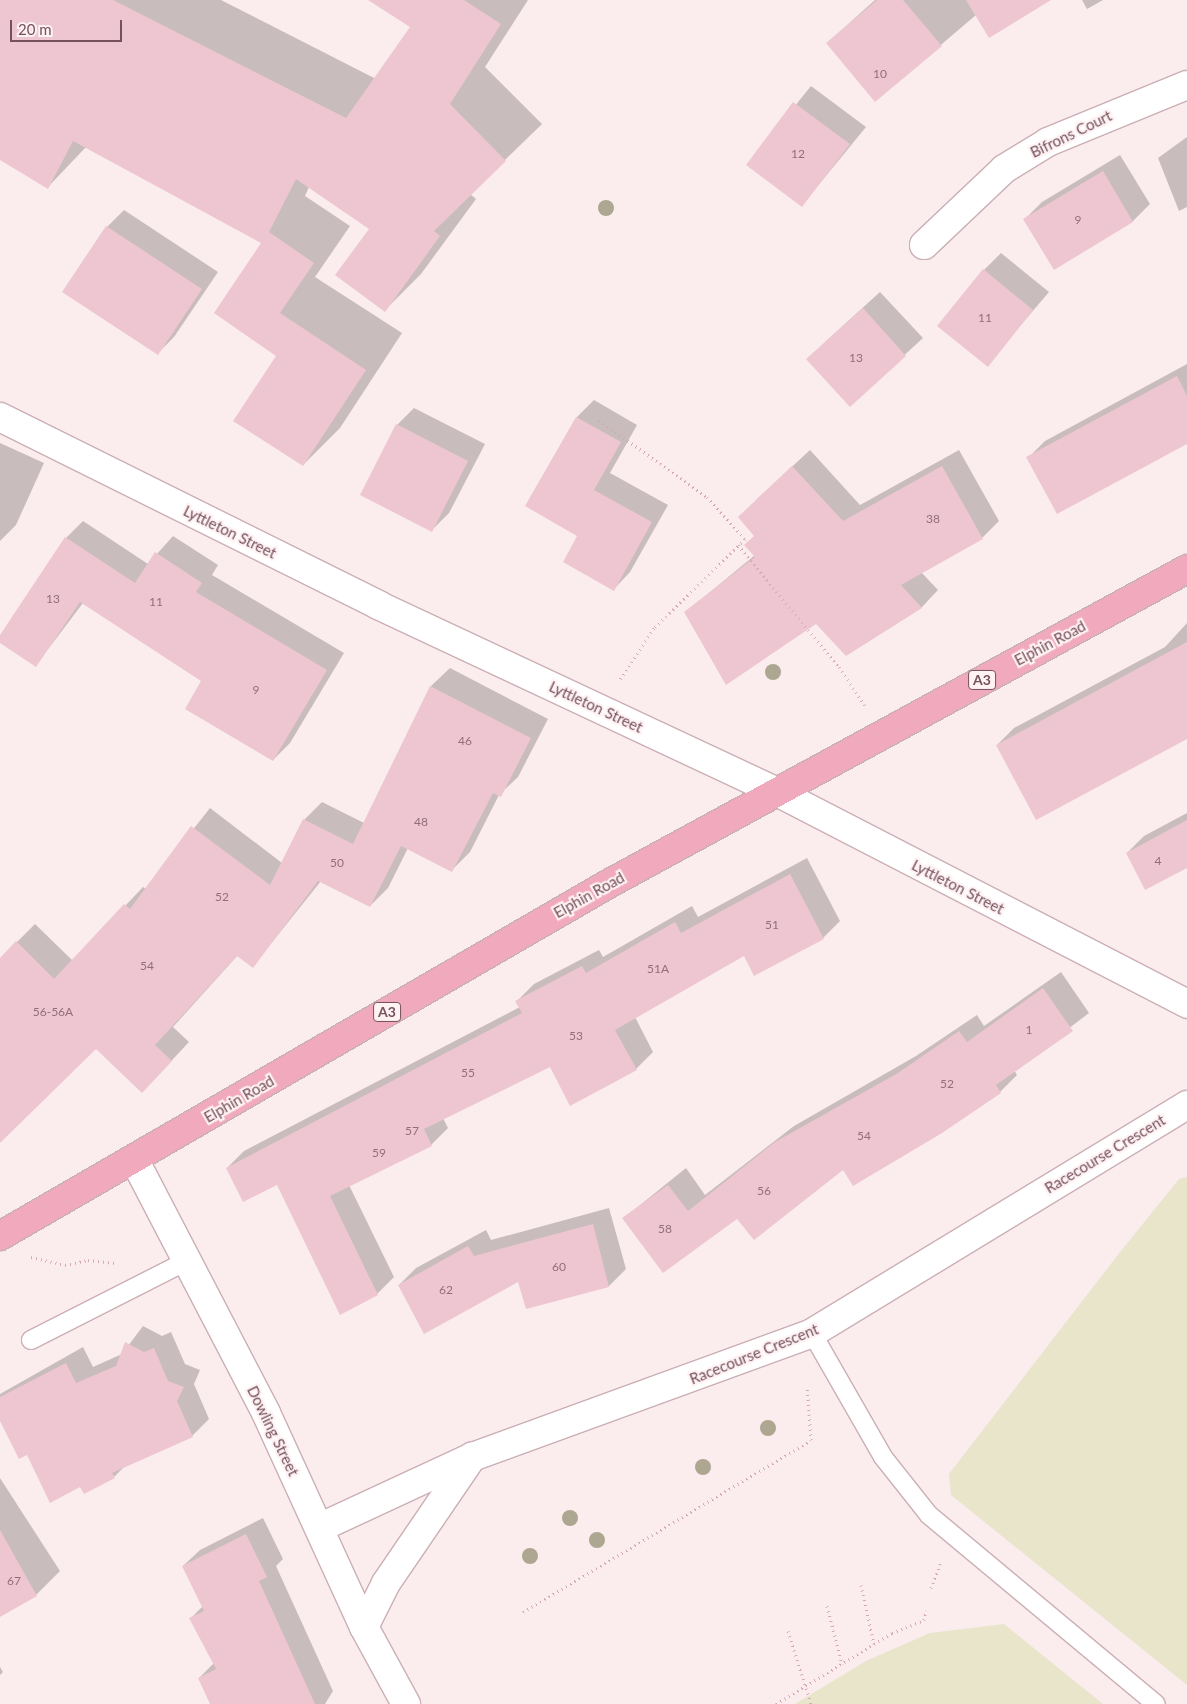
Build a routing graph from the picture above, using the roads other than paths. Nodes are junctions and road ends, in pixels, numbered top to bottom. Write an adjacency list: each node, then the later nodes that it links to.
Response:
1 (1187, 85): 2 (street, Bifrons Court)
2 (924, 245)
3 (0, 417): 5 (street, Lyttleton Street)
4 (1187, 569): 5 (highway, Elphin Road / A3)
5 (777, 792): 6 (street, Lyttleton Street); 8 (highway, Elphin Road / A3)
6 (1187, 1004)
7 (1187, 1105): 11 (street, Racecourse Crescent)
8 (135, 1161): 9 (highway, Elphin Road / A3); 10 (street, Dowling Street)
9 (0, 1236)
10 (187, 1261): 12 (lane); 14 (street, Dowling Street)
11 (812, 1333): 13 (street, Racecourse Crescent); 17 (lane)
12 (31, 1340)
13 (472, 1457): 14 (street, Racecourse Crescent); 15 (street)
14 (319, 1528): 15 (street, Dowling Street)
15 (364, 1627): 16 (street, Dowling Street)
16 (406, 1704)
17 (1156, 1704)

